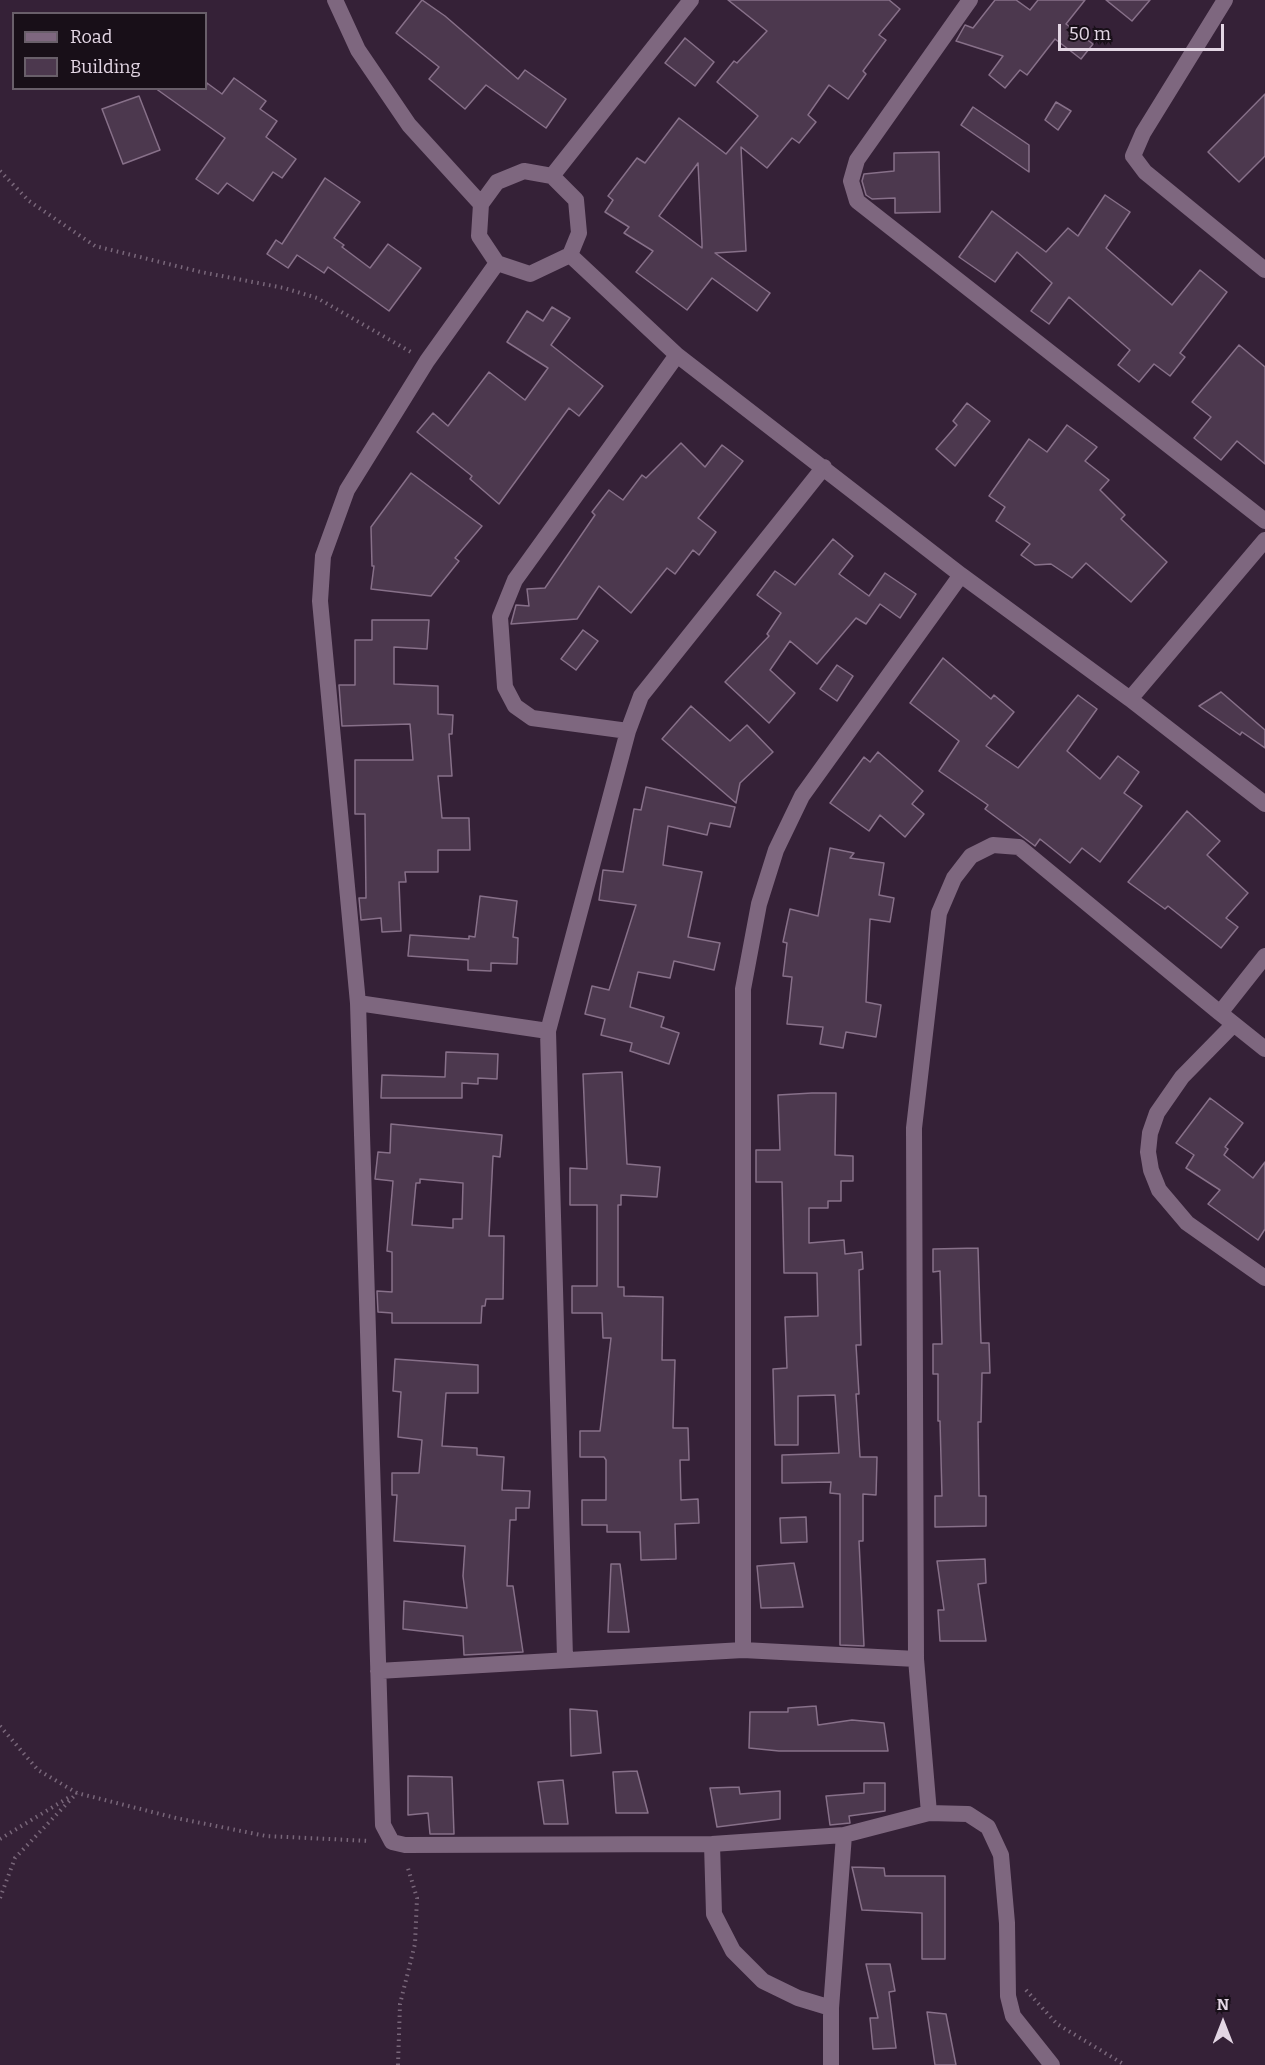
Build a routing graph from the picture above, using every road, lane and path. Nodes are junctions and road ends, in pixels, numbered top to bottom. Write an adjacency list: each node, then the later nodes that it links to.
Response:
1 (335, 0): 7 (street)
2 (691, 0): 6 (street)
3 (970, 0): 14 (street)
4 (1225, 0): 10 (street)
5 (0, 171): 12 (path)
6 (552, 176): 7 (street); 8 (street)
7 (481, 204): 9 (street)
8 (570, 255): 9 (street); 11 (street)
9 (497, 262): 12 (street)
10 (1265, 270)
11 (677, 355): 13 (street); 18 (street)
12 (427, 361): 21 (street)
13 (824, 467): 16 (street); 18 (street)
14 (1265, 521)
15 (1265, 540): 17 (street)
16 (962, 575): 17 (street); 27 (street)
17 (1130, 699): 19 (street)
18 (628, 731): 24 (street)
19 (1265, 804)
20 (1265, 956): 22 (street)
21 (358, 1003): 24 (street); 30 (street)
22 (1220, 1013): 23 (street); 29 (street)
23 (1233, 1025): 25 (street); 26 (street)
24 (548, 1031): 28 (street)
25 (1265, 1049)
26 (1265, 1278)
27 (743, 1650): 28 (street); 29 (street)
28 (565, 1658): 30 (street)
29 (916, 1659): 33 (street)
30 (378, 1671): 36 (street)
31 (0, 1726): 32 (path)
32 (77, 1793): 35 (path); 36 (path); 38 (path)
33 (929, 1813): 34 (street); 39 (street)
34 (844, 1835): 37 (street); 40 (street)
35 (0, 1839)
36 (392, 1842): 37 (street); 41 (path)
37 (712, 1844): 40 (street)
38 (0, 1898)
39 (1008, 1969): 43 (street); 44 (path)
40 (831, 2008): 42 (street)
41 (398, 2065)
42 (831, 2065)
43 (1052, 2065)
44 (1125, 2065)

